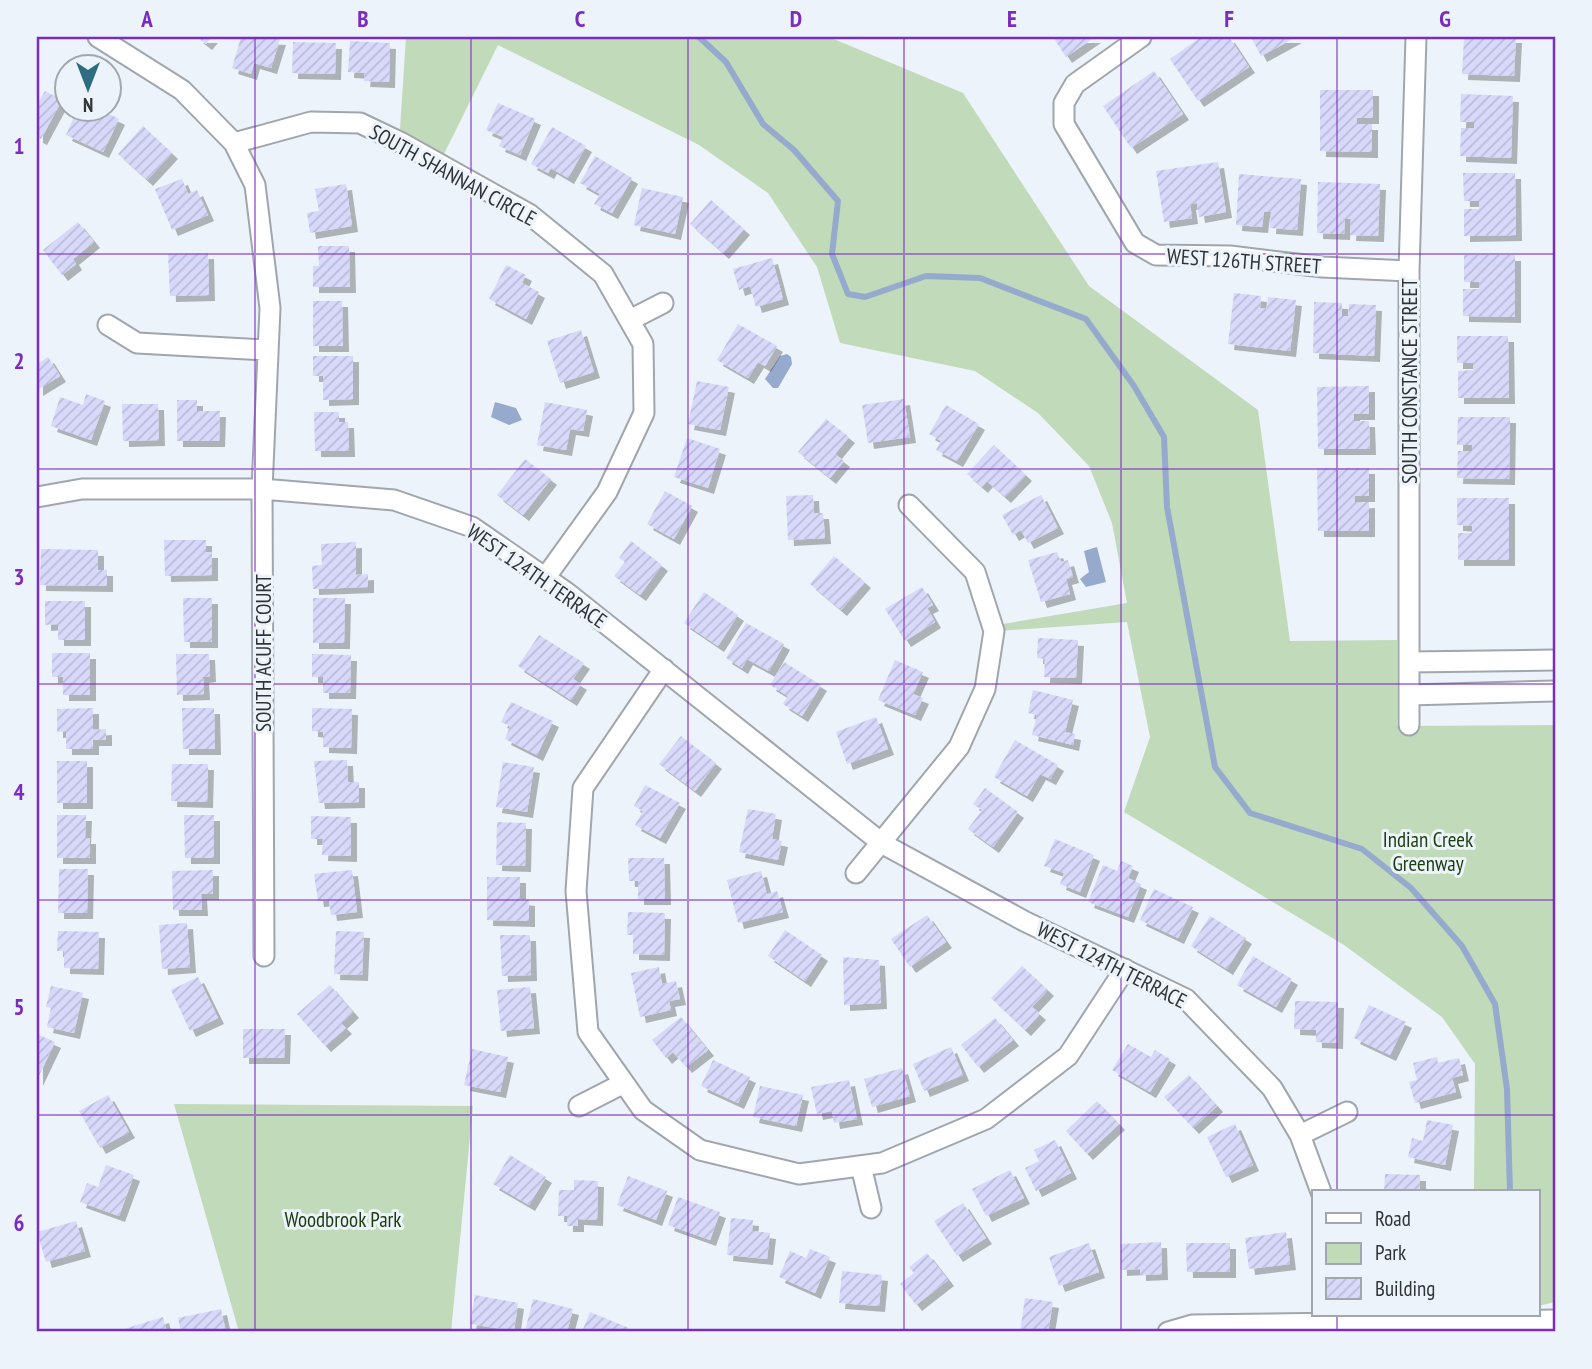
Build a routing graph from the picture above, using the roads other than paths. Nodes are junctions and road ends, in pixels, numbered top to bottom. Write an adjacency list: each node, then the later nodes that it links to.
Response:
1 (98, 37): 4 (street, SOUTH ACUFF COURT)
2 (1141, 37): 5 (street, WEST 126TH STREET)
3 (1416, 37): 5 (street, SOUTH CONSTANCE STREET)
4 (234, 142): 7 (street, SOUTH SHANNAN CIRCLE); 9 (street, SOUTH ACUFF COURT)
5 (1409, 271): 15 (street, SOUTH CONSTANCE STREET)
6 (663, 303): 7 (street)
7 (629, 320): 13 (street, SOUTH SHANNAN CIRCLE)
8 (108, 325): 9 (street)
9 (267, 350): 10 (street, SOUTH ACUFF COURT)
10 (262, 489): 11 (street, WEST 124TH TERRACE); 13 (street, WEST 124TH TERRACE); 22 (street, SOUTH ACUFF COURT)
11 (37, 497)
12 (909, 505): 20 (street)
13 (545, 578): 16 (street, WEST 124TH TERRACE)
14 (1555, 660): 15 (street)
15 (1409, 662): 18 (street, SOUTH CONSTANCE STREET)
16 (664, 669): 20 (street, WEST 124TH TERRACE); 24 (street)
17 (1555, 691): 18 (street)
18 (1409, 695): 19 (street, SOUTH CONSTANCE STREET)
19 (1409, 725)
20 (883, 844): 21 (street); 23 (street, WEST 124TH TERRACE)
21 (856, 873)
22 (264, 956)
23 (1125, 969): 27 (street, WEST 124TH TERRACE); 28 (street)
24 (624, 1083): 25 (street); 28 (street)
25 (579, 1106)
26 (1347, 1112): 27 (street)
27 (1300, 1135): 29 (street, WEST 124TH TERRACE)
28 (862, 1166): 30 (street)
29 (1320, 1190)
30 (871, 1208)
31 (1555, 1320): 32 (street)
32 (1337, 1323): 33 (street)
33 (1168, 1332)

